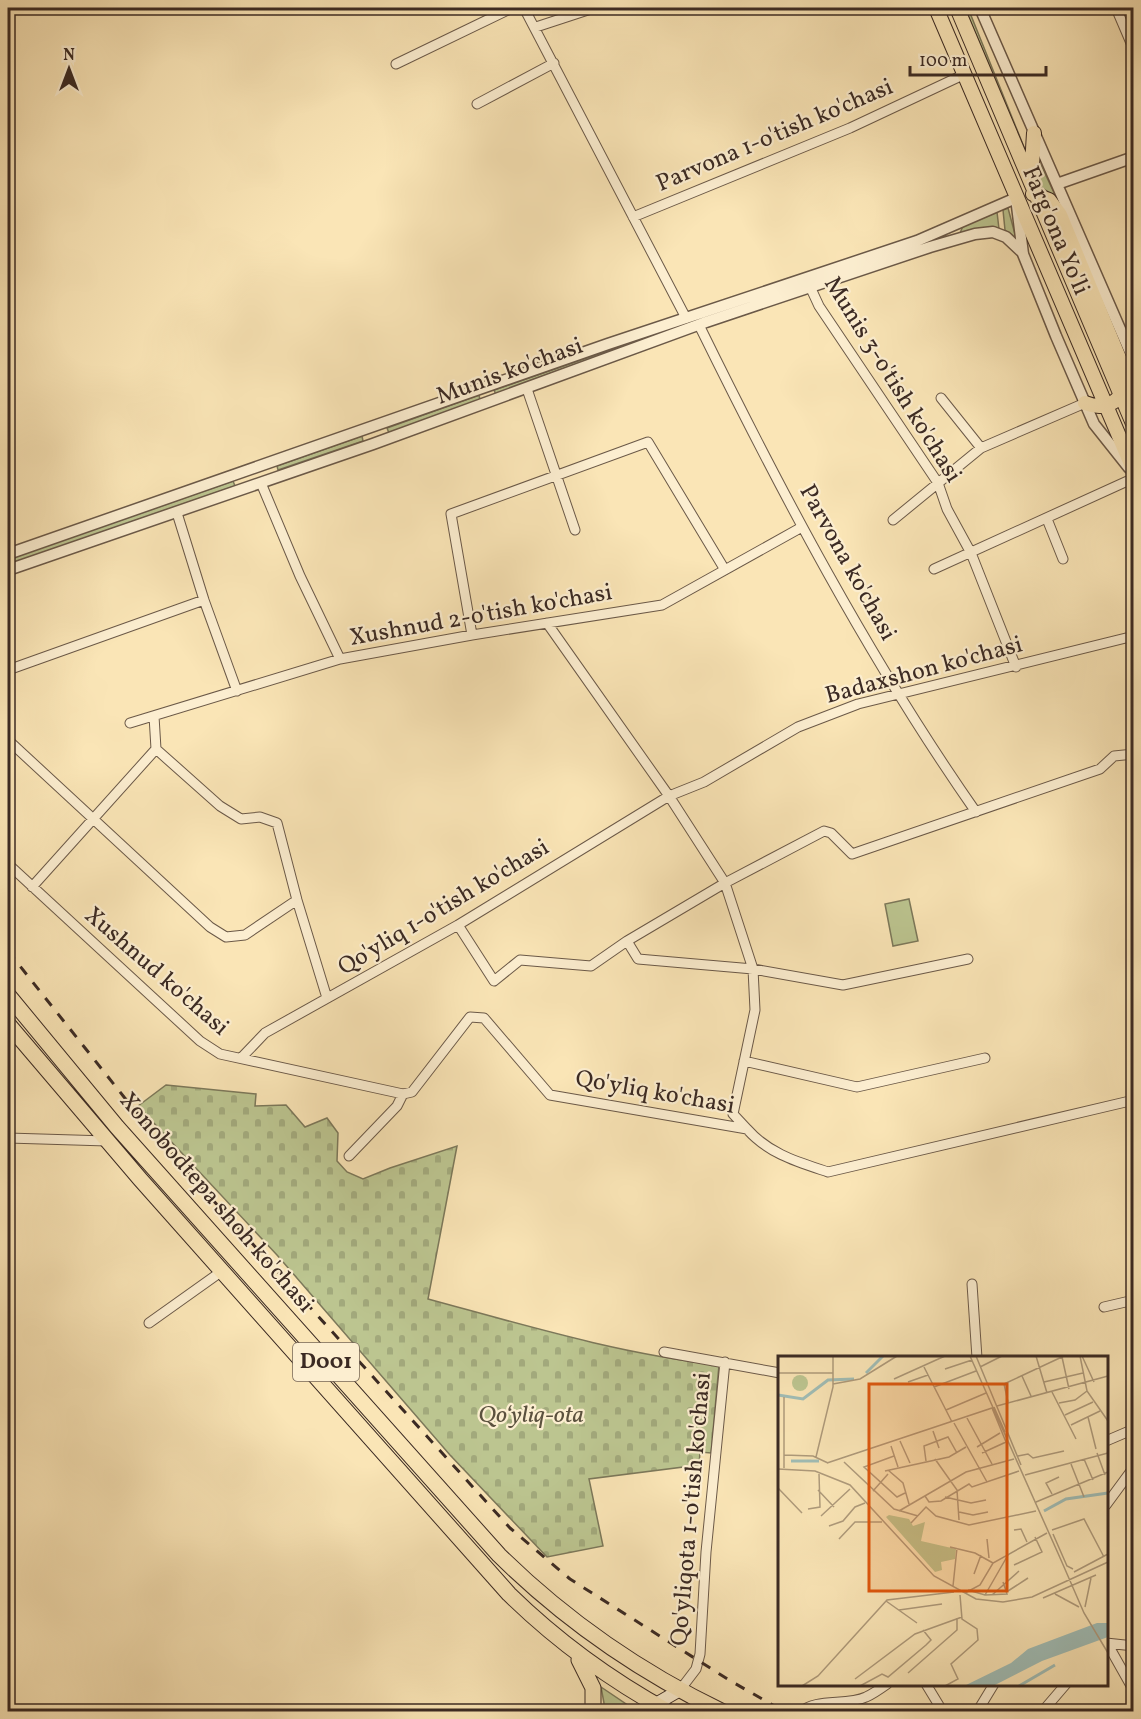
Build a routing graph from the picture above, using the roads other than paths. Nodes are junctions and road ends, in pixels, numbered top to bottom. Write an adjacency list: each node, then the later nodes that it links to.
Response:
1 (512, 8): 11 (street)
2 (524, 8): 8 (street)
3 (594, 8): 8 (street)
4 (936, 8): 12 (main road, Farg'ona Yo'li)
5 (957, 8): 17 (main road, Farg'ona Yo'li)
6 (980, 8): 14 (street)
7 (1116, 8): 9 (street)
8 (536, 27): 10 (street)
9 (1134, 50)
10 (554, 63): 13 (street); 20 (street)
11 (396, 64)
12 (965, 74): 18 (main road, Farg'ona Yo'li); 20 (street, Parvona 1-o'tish ko'chasi)
13 (477, 104)
14 (1035, 133): 16 (street); 17 (main road)
15 (1134, 158): 16 (street)
16 (1057, 184): 19 (street)
17 (1033, 189): 18 (main road); 19 (main road); 28 (main road, Farg'ona Yo'li)
18 (1016, 198): 21 (street); 22 (street, Munis ko'chasi); 32 (main road, Farg'ona Yo'li)
19 (1061, 206): 25 (street); 28 (main road)
20 (633, 217): 23 (street)
21 (1023, 254): 22 (street, Munis ko'chasi); 31 (street, Farg'ona Yo'li)
22 (808, 282): 23 (street, Munis ko'chasi); 24 (street, Munis ko'chasi); 42 (street, Munis 3-o'tish ko'chasi)
23 (686, 318): 26 (street, Munis ko'chasi)
24 (699, 325): 27 (street, Munis ko'chasi); 46 (street, Parvona ko'chasi)
25 (1134, 360)
26 (486, 387): 30 (street); 34 (street, Munis ko'chasi)
27 (527, 389): 30 (street, Munis ko'chasi); 39 (street)
28 (1121, 397): 32 (main road); 33 (main road, Farg'ona Yo'li)
29 (941, 398): 36 (street)
30 (491, 401): 35 (street, Munis ko'chasi)
31 (1085, 403): 32 (main road); 36 (street); 38 (street, Farg'ona Yo'li)
32 (1106, 406): 38 (main road, Farg'ona Yo'li)
33 (1134, 426)
34 (367, 429): 35 (street); 37 (street, Munis ko'chasi)
35 (373, 444): 41 (street, Munis ko'chasi)
36 (981, 448): 42 (street)
37 (256, 469): 41 (street); 48 (street, Munis ko'chasi)
38 (1134, 472)
39 (557, 477): 47 (street); 53 (street); 56 (street)
40 (1134, 478): 44 (street)
41 (261, 483): 43 (street, Munis ko'chasi); 58 (street)
42 (938, 483): 45 (street); 49 (street, Munis 3-o'tish ko'chasi)
43 (177, 513): 52 (street, Munis ko'chasi); 54 (street)
44 (1047, 519): 49 (street); 50 (street)
45 (893, 520)
46 (802, 527): 53 (street, Xushnud 2-o'tish ko'chasi); 62 (street, Parvona ko'chasi)
47 (575, 530)
48 (8, 554)
49 (971, 554): 51 (street); 59 (street, Munis 3-o'tish ko'chasi)
50 (1063, 559)
51 (934, 569)
52 (8, 570)
53 (725, 570): 55 (street, Xushnud 2-o'tish ko'chasi)
54 (204, 600): 60 (street); 61 (street)
55 (547, 623): 56 (street, Xushnud 2-o'tish ko'chasi); 68 (street)
56 (472, 635): 58 (street, Xushnud 2-o'tish ko'chasi)
57 (1134, 636): 59 (street, Badaxshon ko'chasi)
58 (340, 659): 61 (street, Xushnud 2-o'tish ko'chasi)
59 (1016, 667): 62 (street, Badaxshon ko'chasi)
60 (8, 669)
61 (237, 691): 63 (street, Xushnud 2-o'tish ko'chasi)
62 (899, 693): 68 (street, Badaxshon ko'chasi); 69 (street, Parvona ko'chasi)
63 (154, 716): 64 (street, Xushnud 2-o'tish ko'chasi); 66 (street)
64 (130, 723)
65 (8, 740): 70 (street)
66 (156, 748): 70 (street); 74 (street)
67 (1134, 754): 69 (street)
68 (669, 796): 72 (street); 75 (street, Qo'yliq 1-o'tish ko'chasi)
69 (976, 812): 72 (street)
70 (92, 818): 73 (street); 74 (street)
71 (8, 864): 73 (street, Xushnud ko'chasi)
72 (725, 883): 76 (street); 78 (street)
73 (32, 887): 82 (street, Xushnud ko'chasi)
74 (297, 900): 80 (street)
75 (458, 925): 76 (street); 80 (street, Qo'yliq 1-o'tish ko'chasi)
76 (627, 941): 78 (street)
77 (968, 959): 78 (street)
78 (753, 969): 84 (street)
79 (8, 995): 91 (highway, Xonobodtepa shoh ko'chasi / D001)
80 (327, 998): 82 (street, Qo'yliq 1-o'tish ko'chasi)
81 (8, 1024): 89 (highway, Xonobodtepa shoh ko'chasi / D001)
82 (242, 1057): 85 (street, Xushnud ko'chasi)
83 (985, 1058): 84 (street)
84 (744, 1061): 87 (street)
85 (401, 1099): 87 (street, Qo'yliq ko'chasi); 90 (street, Qo'yliq ko'chasi)
86 (1134, 1100): 87 (street, Qo'yliq ko'chasi)
87 (747, 1129)
88 (8, 1138): 89 (street)
89 (107, 1141): 92 (highway, Xonobodtepa shoh ko'chasi / D001)
90 (349, 1156)
91 (235, 1260): 92 (highway); 113 (highway, Xonobodtepa shoh ko'chasi / D001)
92 (222, 1271): 96 (street); 108 (highway, Xonobodtepa shoh ko'chasi / D001)
93 (972, 1284): 98 (street)
94 (1134, 1300): 95 (street)
95 (1104, 1307)
96 (149, 1323)
97 (664, 1352): 99 (street, Qo'yliqota 1-o'tish ko'chasi)
98 (977, 1356)
99 (725, 1362): 100 (street, Qo'yliqota 1-o'tish ko'chasi); 113 (street, Qo'yliqota 1-o'tish ko'chasi)
100 (778, 1373)
101 (1134, 1429): 102 (street)
102 (1108, 1441)
103 (1134, 1467): 104 (street)
104 (1108, 1504)
105 (1108, 1643): 107 (street)
106 (1108, 1645): 114 (street)
107 (1134, 1646)
108 (576, 1654): 116 (highway, Xonobodtepa shoh ko'chasi / D001); 117 (highway)
109 (884, 1686): 115 (street)
110 (927, 1686): 122 (street)
111 (993, 1686): 123 (street)
112 (1064, 1686): 124 (street)
113 (680, 1690): 116 (main road); 119 (highway, Xonobodtepa shoh ko'chasi / D001)
114 (1134, 1691)
115 (811, 1704): 120 (street); 121 (street)
116 (647, 1707): 118 (highway, Xonobodtepa shoh ko'chasi / D001)
117 (593, 1712)
118 (669, 1712)
119 (723, 1712)
120 (801, 1712)
121 (821, 1712)
122 (943, 1712)
123 (977, 1712)
124 (1042, 1712)

